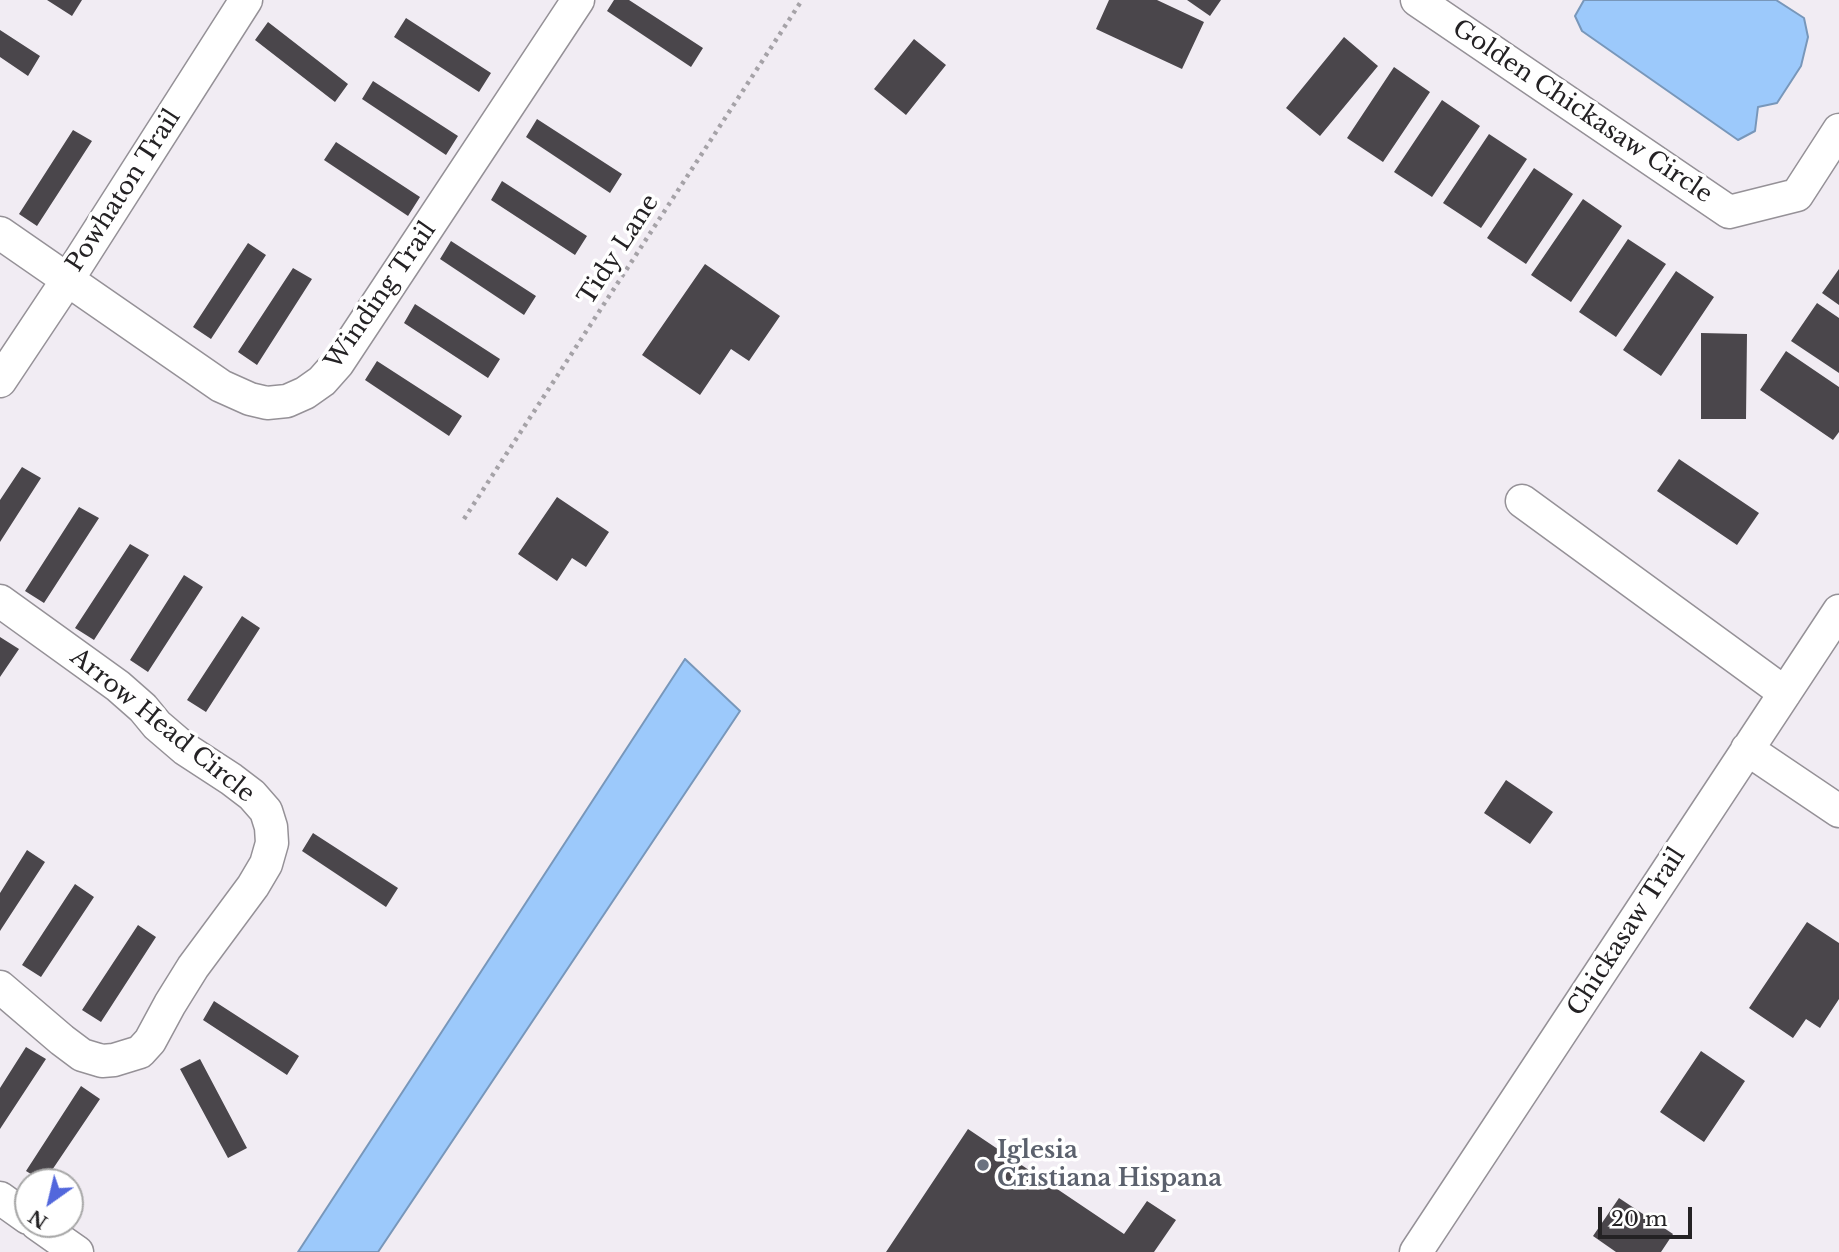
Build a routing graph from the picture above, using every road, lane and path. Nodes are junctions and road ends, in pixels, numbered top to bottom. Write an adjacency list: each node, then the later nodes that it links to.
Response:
1 (246, 0): 7 (street, Powhaton Trail)
2 (578, 0): 7 (street, Winding Trail)
3 (802, 0): 10 (path, Tidy Lane)
4 (1416, 0): 5 (street, Golden Chickasaw Circle)
5 (1839, 130)
6 (0, 233): 7 (street, Winding Trail)
7 (68, 279): 8 (street, Powhaton Trail)
8 (0, 381)
9 (1522, 501): 13 (street)
10 (464, 519)
11 (0, 601): 16 (street, Arrow Head Circle)
12 (1839, 611): 13 (street, Chickasaw Trail)
13 (1785, 693): 14 (street, Chickasaw Trail)
14 (1747, 750): 15 (street); 19 (street, Chickasaw Trail)
15 (1839, 811)
16 (0, 987)
17 (56, 1238): 18 (street)
18 (76, 1252)
19 (1416, 1252)

